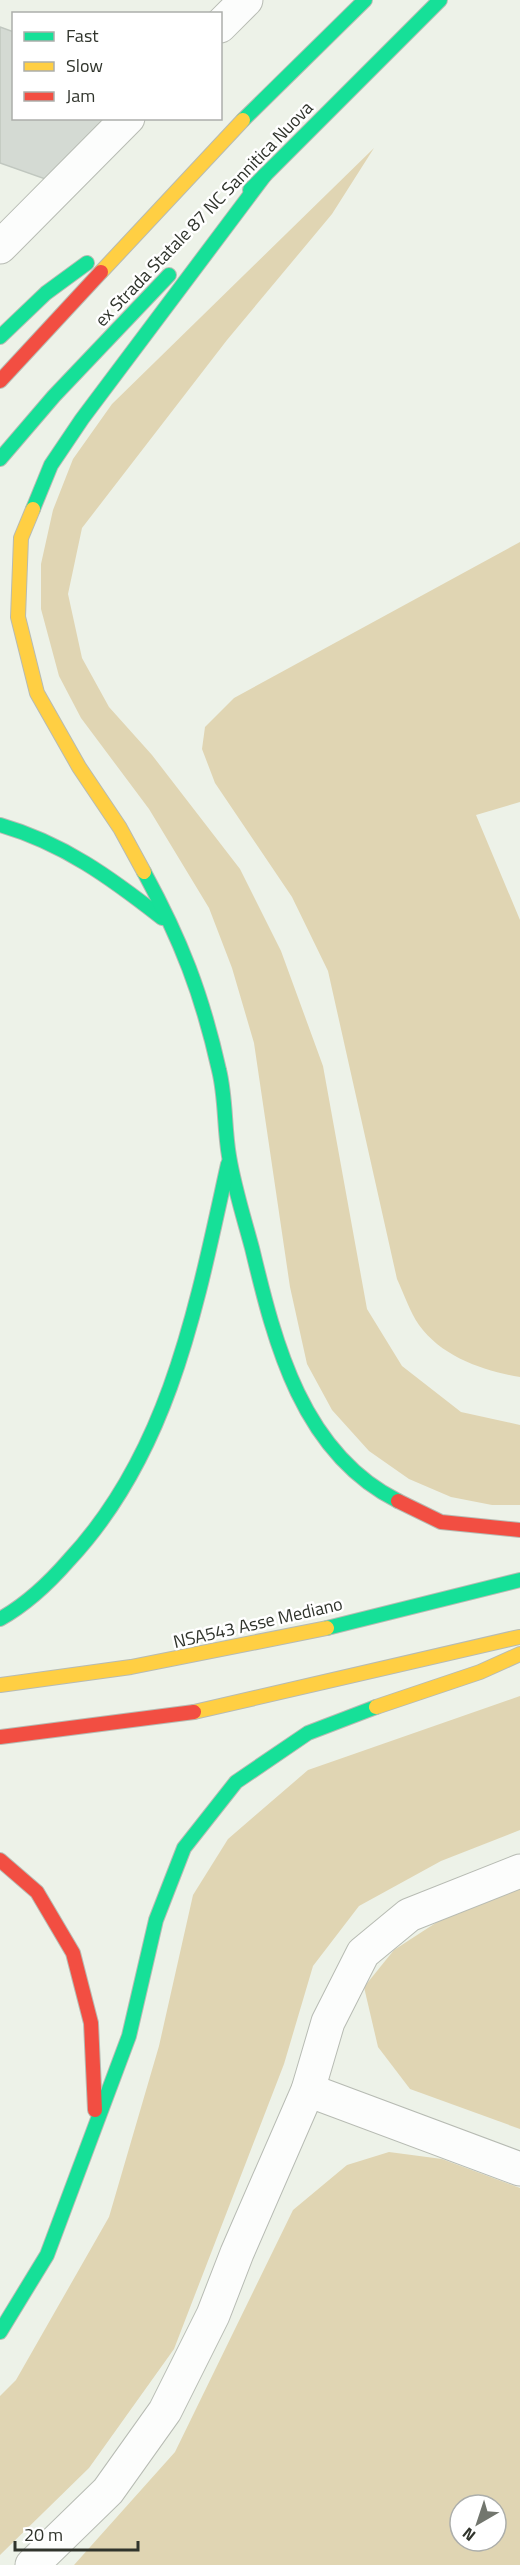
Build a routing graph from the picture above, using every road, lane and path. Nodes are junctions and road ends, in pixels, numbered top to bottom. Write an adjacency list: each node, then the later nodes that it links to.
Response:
1 (246, 0): 4 (street)
2 (365, 0): 7 (highway, ex Strada Statale 87 NC Sannitica Nuova)
3 (440, 0): 6 (highway, ex Strada Statale 87 NC Sannitica Nuova)
4 (222, 24)
5 (126, 120): 8 (street)
6 (265, 175): 11 (highway, ex Strada Statale 87 NC Sannitica Nuova); 13 (highway)
7 (160, 207): 9 (highway); 10 (highway, ex Strada Statale 87 NC Sannitica Nuova)
8 (0, 247)
9 (0, 338)
10 (0, 381)
11 (0, 459)
12 (0, 825): 13 (highway)
13 (173, 926): 14 (highway)
14 (229, 1157): 15 (highway); 17 (highway)
15 (520, 1530)
16 (520, 1580): 20 (highway, NSA543 Asse Mediano)
17 (0, 1619)
18 (520, 1637): 21 (highway)
19 (520, 1654): 25 (highway)
20 (0, 1684)
21 (0, 1737)
22 (0, 1860): 25 (highway)
23 (520, 1871): 24 (street)
24 (308, 2090): 26 (street); 28 (street)
25 (96, 2123): 27 (highway)
26 (520, 2169)
27 (0, 2332)
28 (32, 2565)

